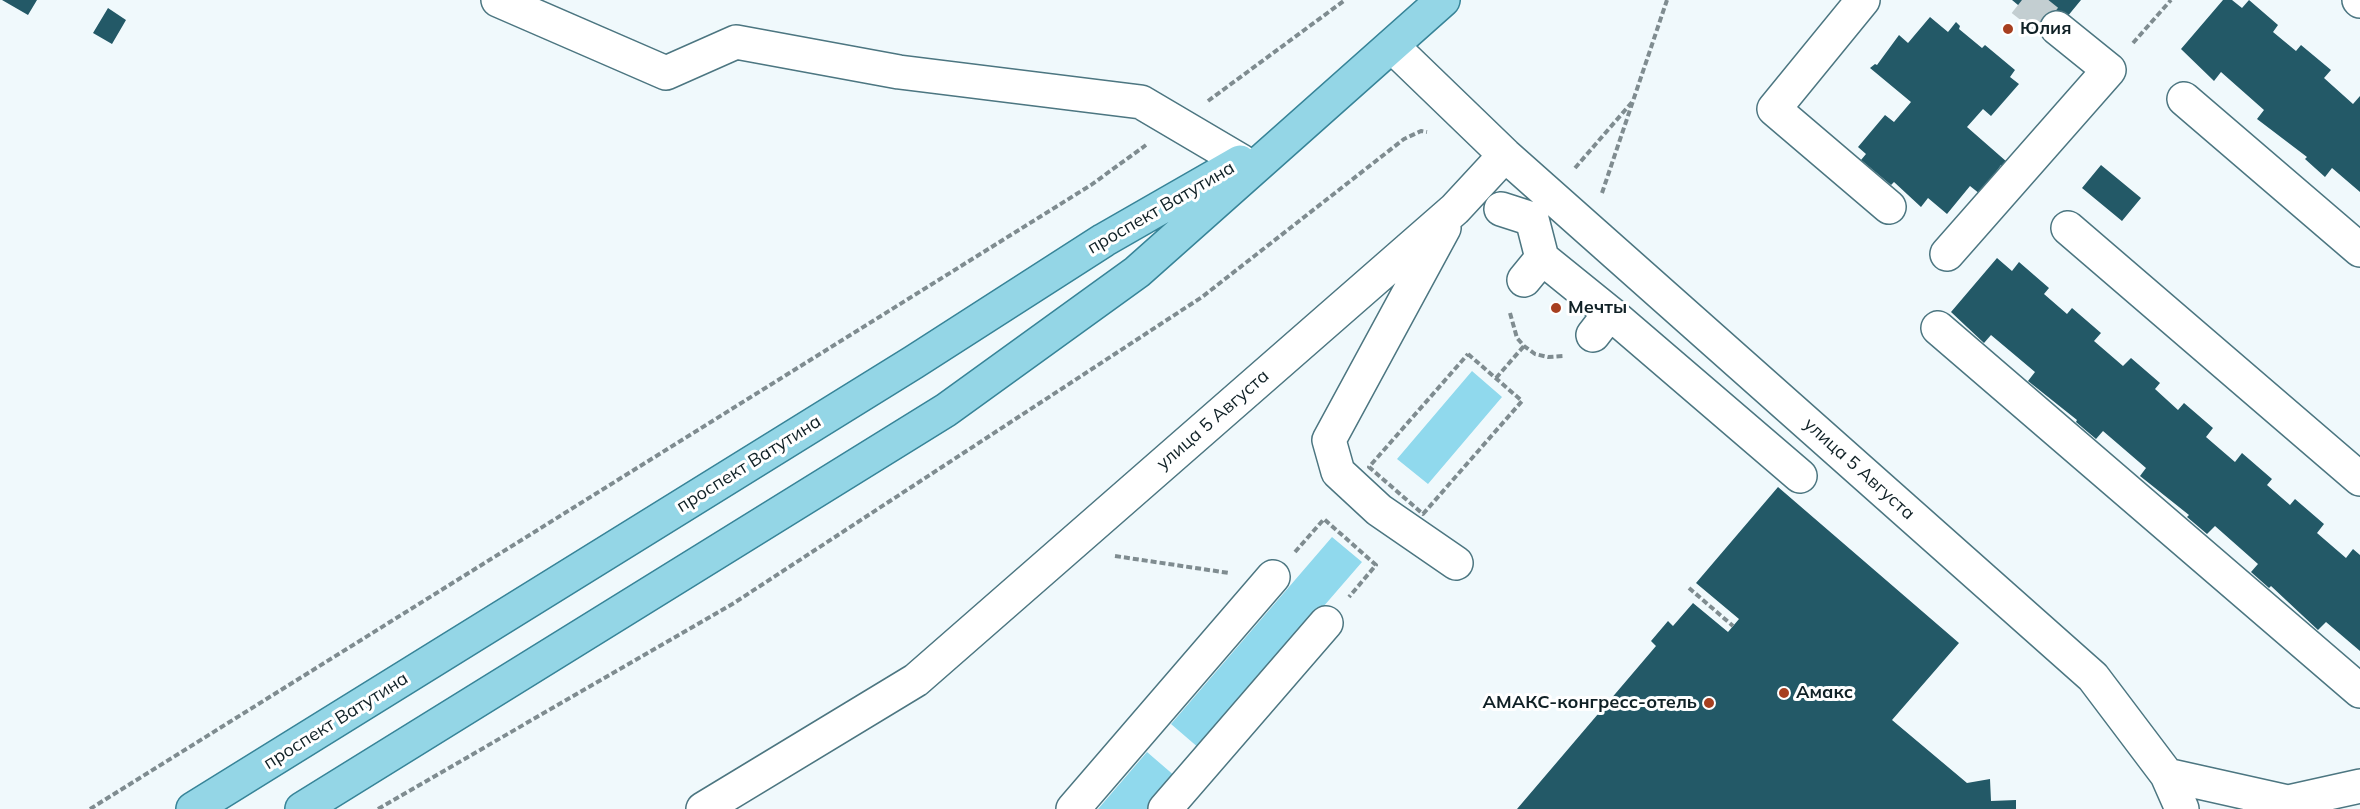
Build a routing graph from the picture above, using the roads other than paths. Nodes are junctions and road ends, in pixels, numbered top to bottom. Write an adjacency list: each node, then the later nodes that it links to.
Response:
1 (498, 0): 9 (street)
2 (1443, 0): 5 (main road, проспект Ватутина)
3 (1863, 0): 10 (street)
4 (2057, 28): 16 (street)
5 (1392, 46): 7 (main road, проспект Ватутина); 8 (street, улица 5 Августа)
6 (2184, 99): 15 (street)
7 (1306, 123): 9 (main road, проспект Ватутина); 28 (main road, проспект Ватутина)
8 (1505, 155): 12 (street, улица 5 Августа); 13 (street, улица 5 Августа)
9 (1240, 161): 27 (main road, проспект Ватутина)
10 (1889, 207)
11 (1501, 208): 12 (street)
12 (1541, 208): 18 (street); 24 (street, улица 5 Августа)
13 (1455, 209): 20 (street); 29 (street, улица 5 Августа)
14 (2068, 228): 19 (street)
15 (2360, 250)
16 (1947, 254)
17 (1938, 328): 23 (street)
18 (1800, 476)
19 (2360, 479)
20 (1456, 563)
21 (1272, 579): 30 (street)
22 (1326, 623): 31 (street)
23 (2360, 691)
24 (2167, 775): 25 (street); 32 (street, улица 5 Августа)
25 (2360, 786)
26 (2360, 795): 33 (street)
27 (193, 809)
28 (302, 809)
29 (703, 809)
30 (1073, 809)
31 (1166, 809)
32 (2182, 809)
33 (2348, 809)

